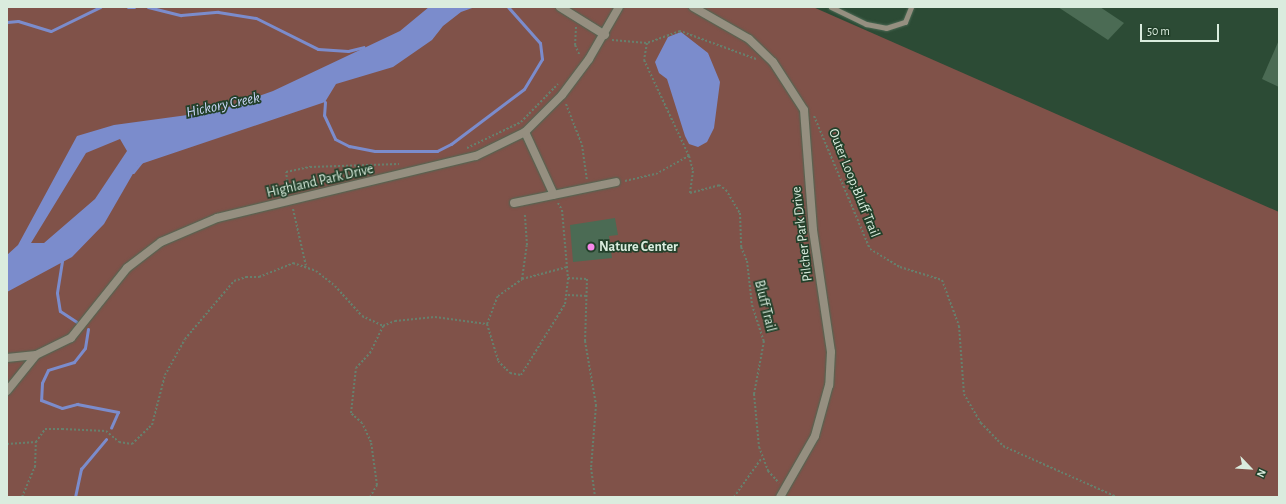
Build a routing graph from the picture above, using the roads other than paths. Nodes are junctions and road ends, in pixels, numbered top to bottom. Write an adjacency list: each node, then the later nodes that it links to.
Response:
1 (560, 7): 6 (street)
2 (619, 7): 6 (street, Highland Park Drive)
3 (693, 7): 14 (street, Pilcher Park Drive)
4 (831, 7): 5 (lane)
5 (911, 7)
6 (605, 34): 7 (street, Highland Park Drive)
7 (525, 132): 9 (street); 11 (street, Highland Park Drive)
8 (616, 182): 9 (street)
9 (554, 195): 10 (street)
10 (514, 203)
11 (36, 354): 12 (street, Highland Park Drive); 13 (street)
12 (7, 358)
13 (7, 391)
14 (780, 497)

